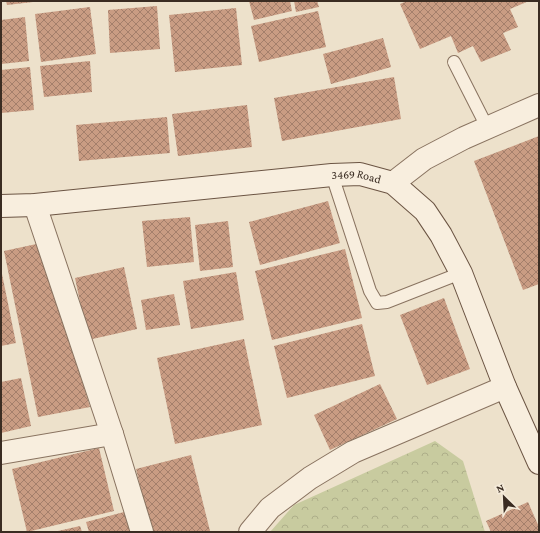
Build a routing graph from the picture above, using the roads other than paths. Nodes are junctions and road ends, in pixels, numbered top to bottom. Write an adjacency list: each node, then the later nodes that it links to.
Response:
1 (454, 62): 3 (lane)
2 (539, 104): 3 (street)
3 (487, 127): 5 (street)
4 (332, 176): 5 (street, 3469 Road); 7 (street, 3469 Road); 8 (lane)
5 (393, 183): 8 (street, 3469 Road)
6 (1, 206): 7 (street, 3469 Road)
7 (35, 206): 10 (street)
8 (462, 273): 9 (street, 3469 Road)
9 (505, 387): 12 (street, 3469 Road); 14 (street)
10 (112, 434): 11 (street); 13 (street)
11 (1, 452)
12 (539, 463)
13 (142, 532)
14 (250, 532)

